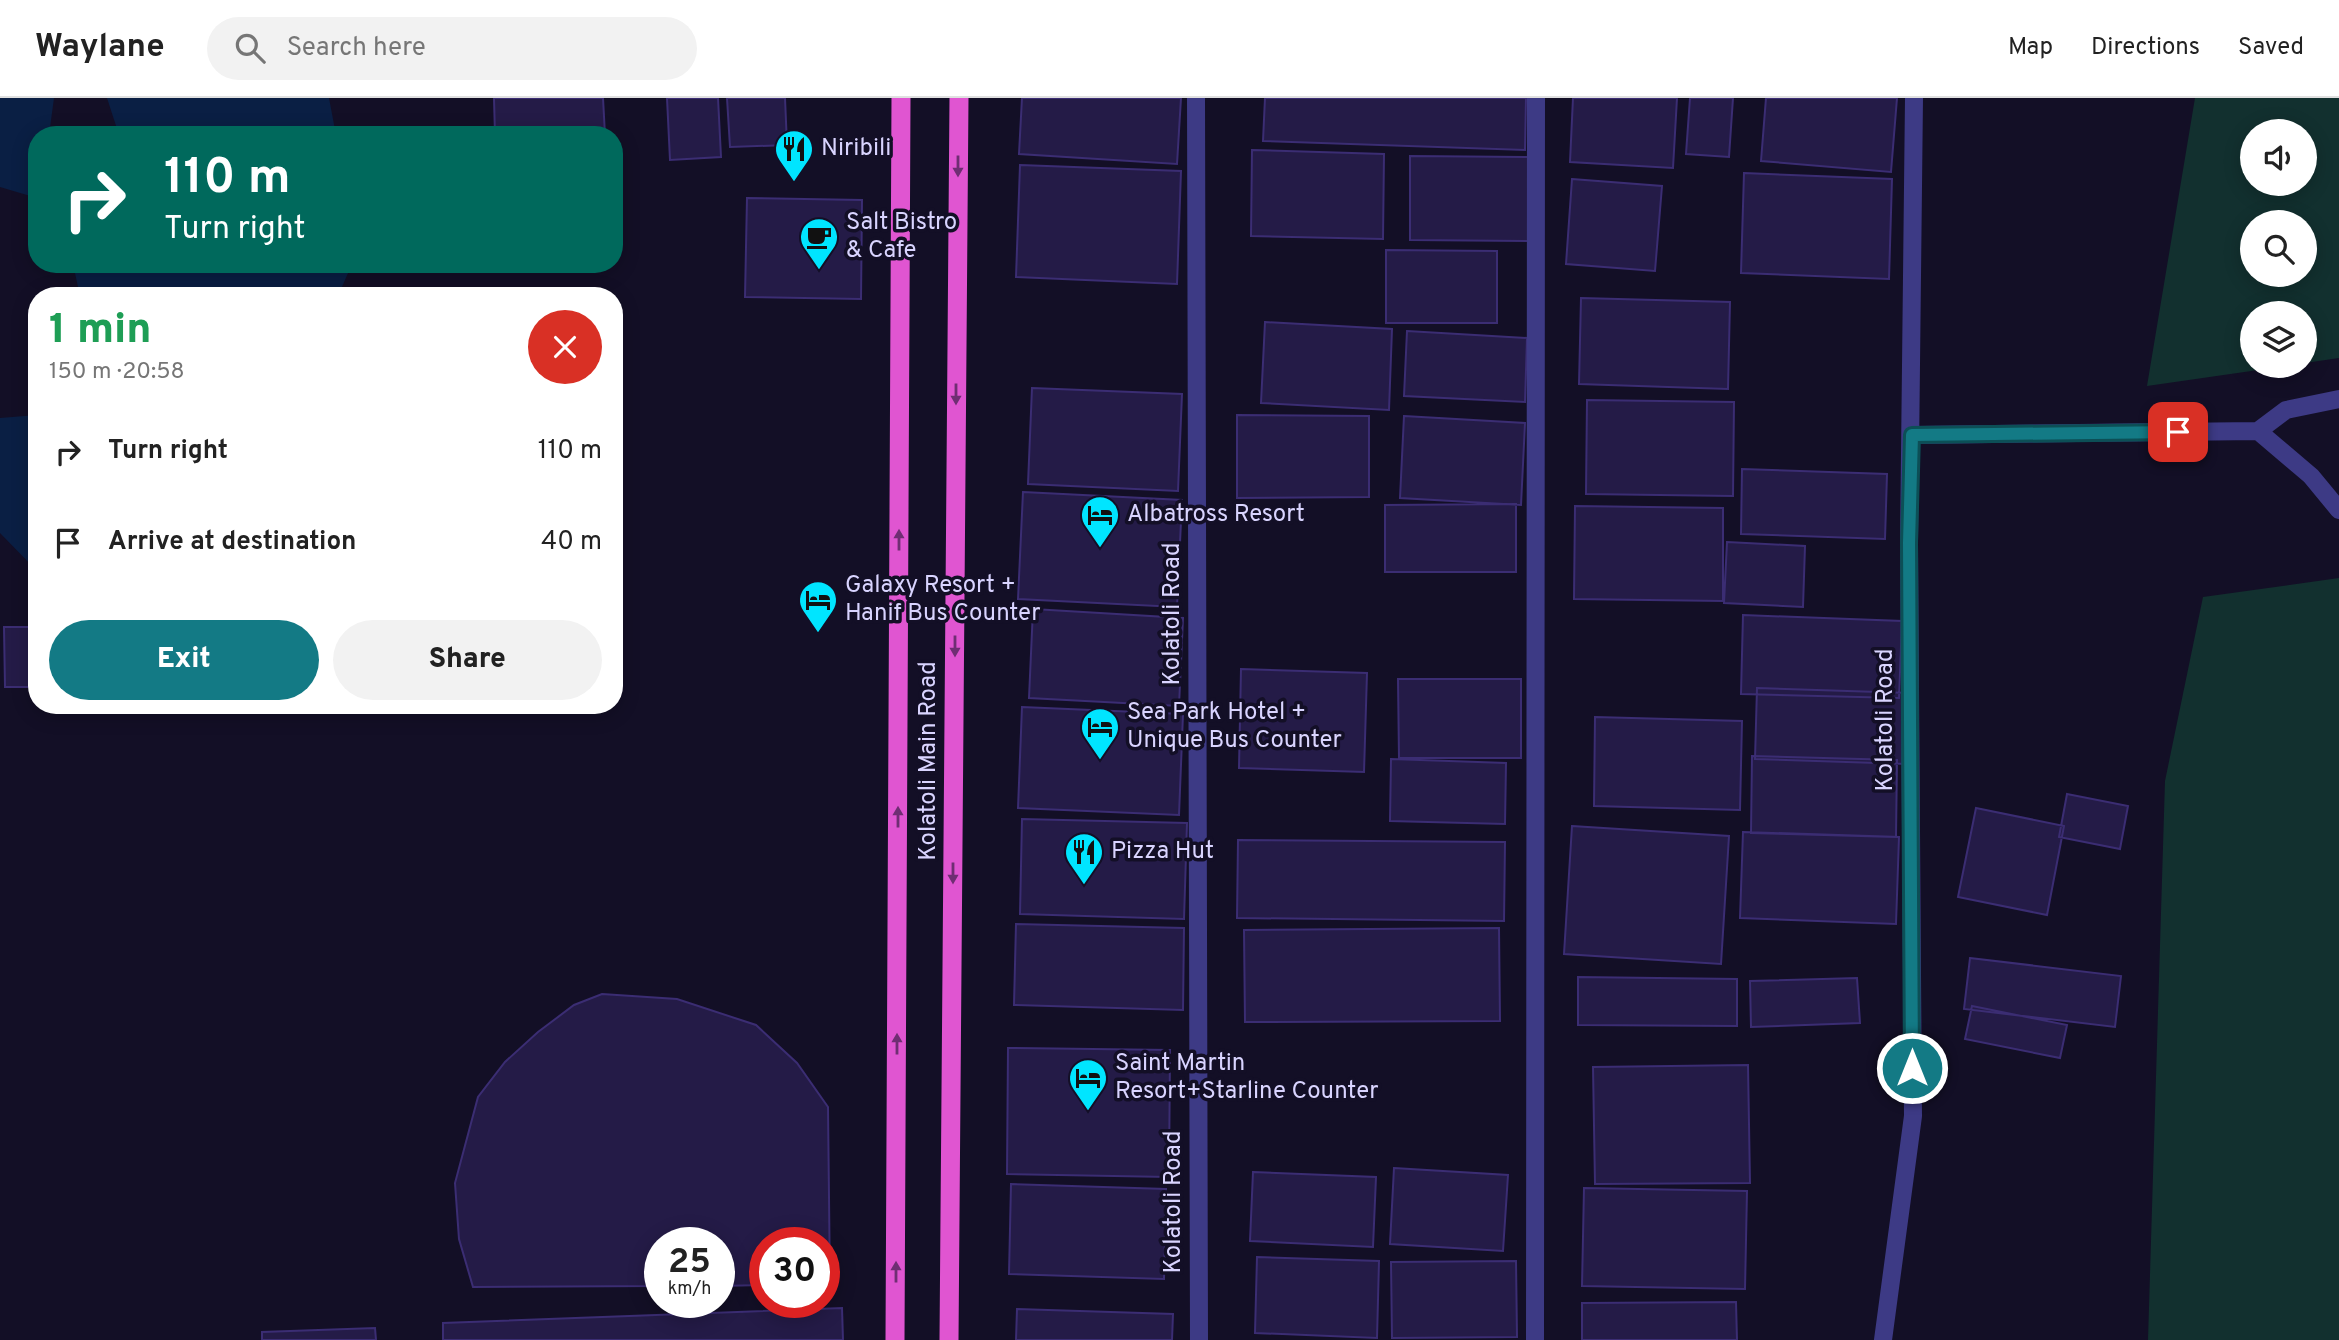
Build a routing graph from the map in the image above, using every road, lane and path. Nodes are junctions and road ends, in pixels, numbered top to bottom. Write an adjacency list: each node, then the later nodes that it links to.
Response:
1 (901, 98): 10 (highway, Kolatoli Main Road, one-way to 1)
2 (959, 98): 11 (highway, Kolatoli Main Road, one-way to 11)
3 (1196, 98): 12 (street, Kolatoli Road)
4 (1536, 98): 13 (street)
5 (1914, 98): 8 (street, Kolatoli Road)
6 (2339, 399): 7 (street)
7 (2258, 431): 8 (street); 9 (street)
8 (1912, 435): 14 (street, Kolatoli Road)
9 (2339, 510)
10 (895, 1340)
11 (949, 1340)
12 (1199, 1340)
13 (1535, 1340)
14 (1883, 1340)

